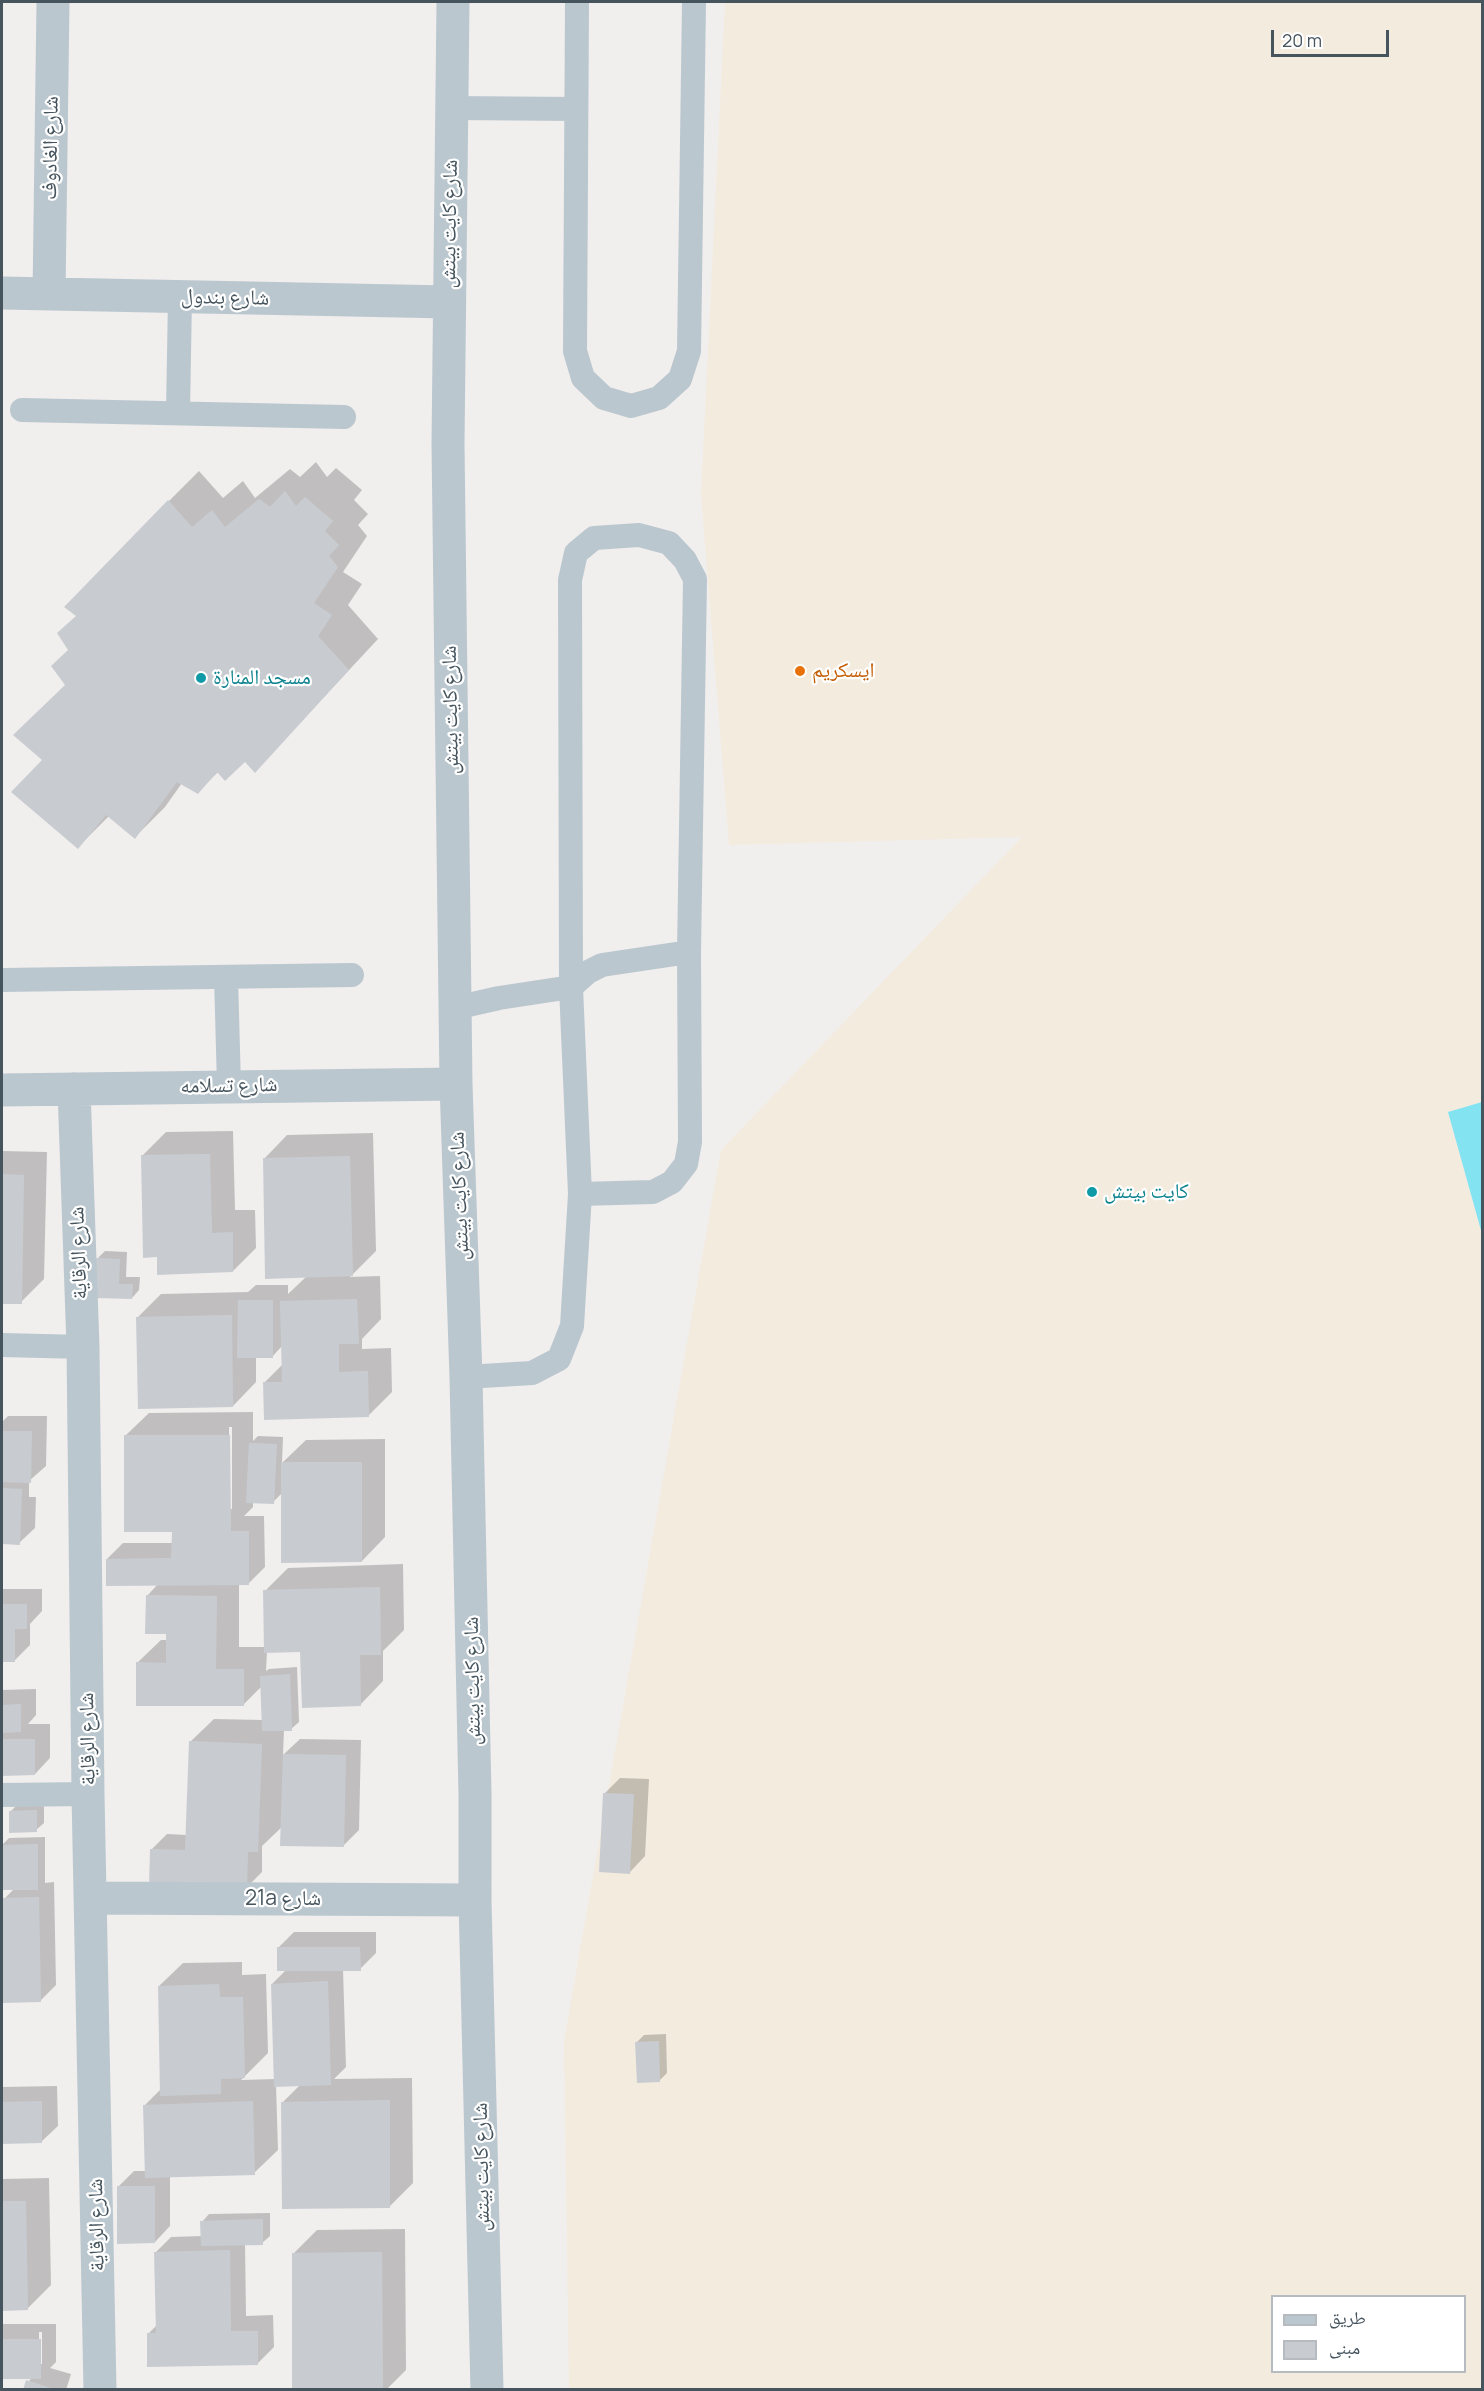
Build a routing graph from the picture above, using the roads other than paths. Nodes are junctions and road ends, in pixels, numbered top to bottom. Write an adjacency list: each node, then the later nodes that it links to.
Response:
1 (53, 2): 8 (street, شارع الغادوف)
2 (453, 2): 5 (street, شارع كايت بيتش)
3 (577, 2): 6 (lane)
4 (694, 2): 6 (lane)
5 (452, 108): 6 (lane); 10 (street, شارع كايت بيتش)
6 (576, 109)
7 (2, 293): 8 (street, شارع بندول)
8 (49, 294): 9 (street, شارع بندول)
9 (180, 297): 10 (street, شارع بندول); 12 (lane)
10 (449, 302): 19 (street, شارع كايت بيتش)
11 (22, 410): 12 (lane)
12 (178, 413): 13 (lane)
13 (344, 417)
14 (690, 952): 18 (lane); 18 (lane); 24 (lane)
15 (352, 975): 16 (lane)
16 (226, 977): 17 (lane); 21 (lane)
17 (2, 980)
18 (571, 987): 19 (lane); 24 (lane)
19 (455, 1008): 20 (street, شارع كايت بيتش)
20 (456, 1084): 21 (street, شارع تسلامه); 27 (street, شارع كايت بيتش)
21 (229, 1086): 22 (street, شارع تسلامه)
22 (74, 1089): 23 (street, شارع تسلامه); 26 (street, شارع الرقاية)
23 (2, 1090)
24 (580, 1194): 27 (lane)
25 (2, 1345): 26 (lane)
26 (83, 1347): 28 (street, شارع الرقاية)
27 (466, 1377): 31 (street, شارع كايت بيتش)
28 (88, 1794): 29 (lane); 30 (street, شارع الرقاية)
29 (2, 1795)
30 (90, 1898): 31 (street, 21a شارع); 32 (street, شارع الرقاية)
31 (475, 1900): 33 (street, شارع كايت بيتش)
32 (100, 2390)
33 (487, 2390)

